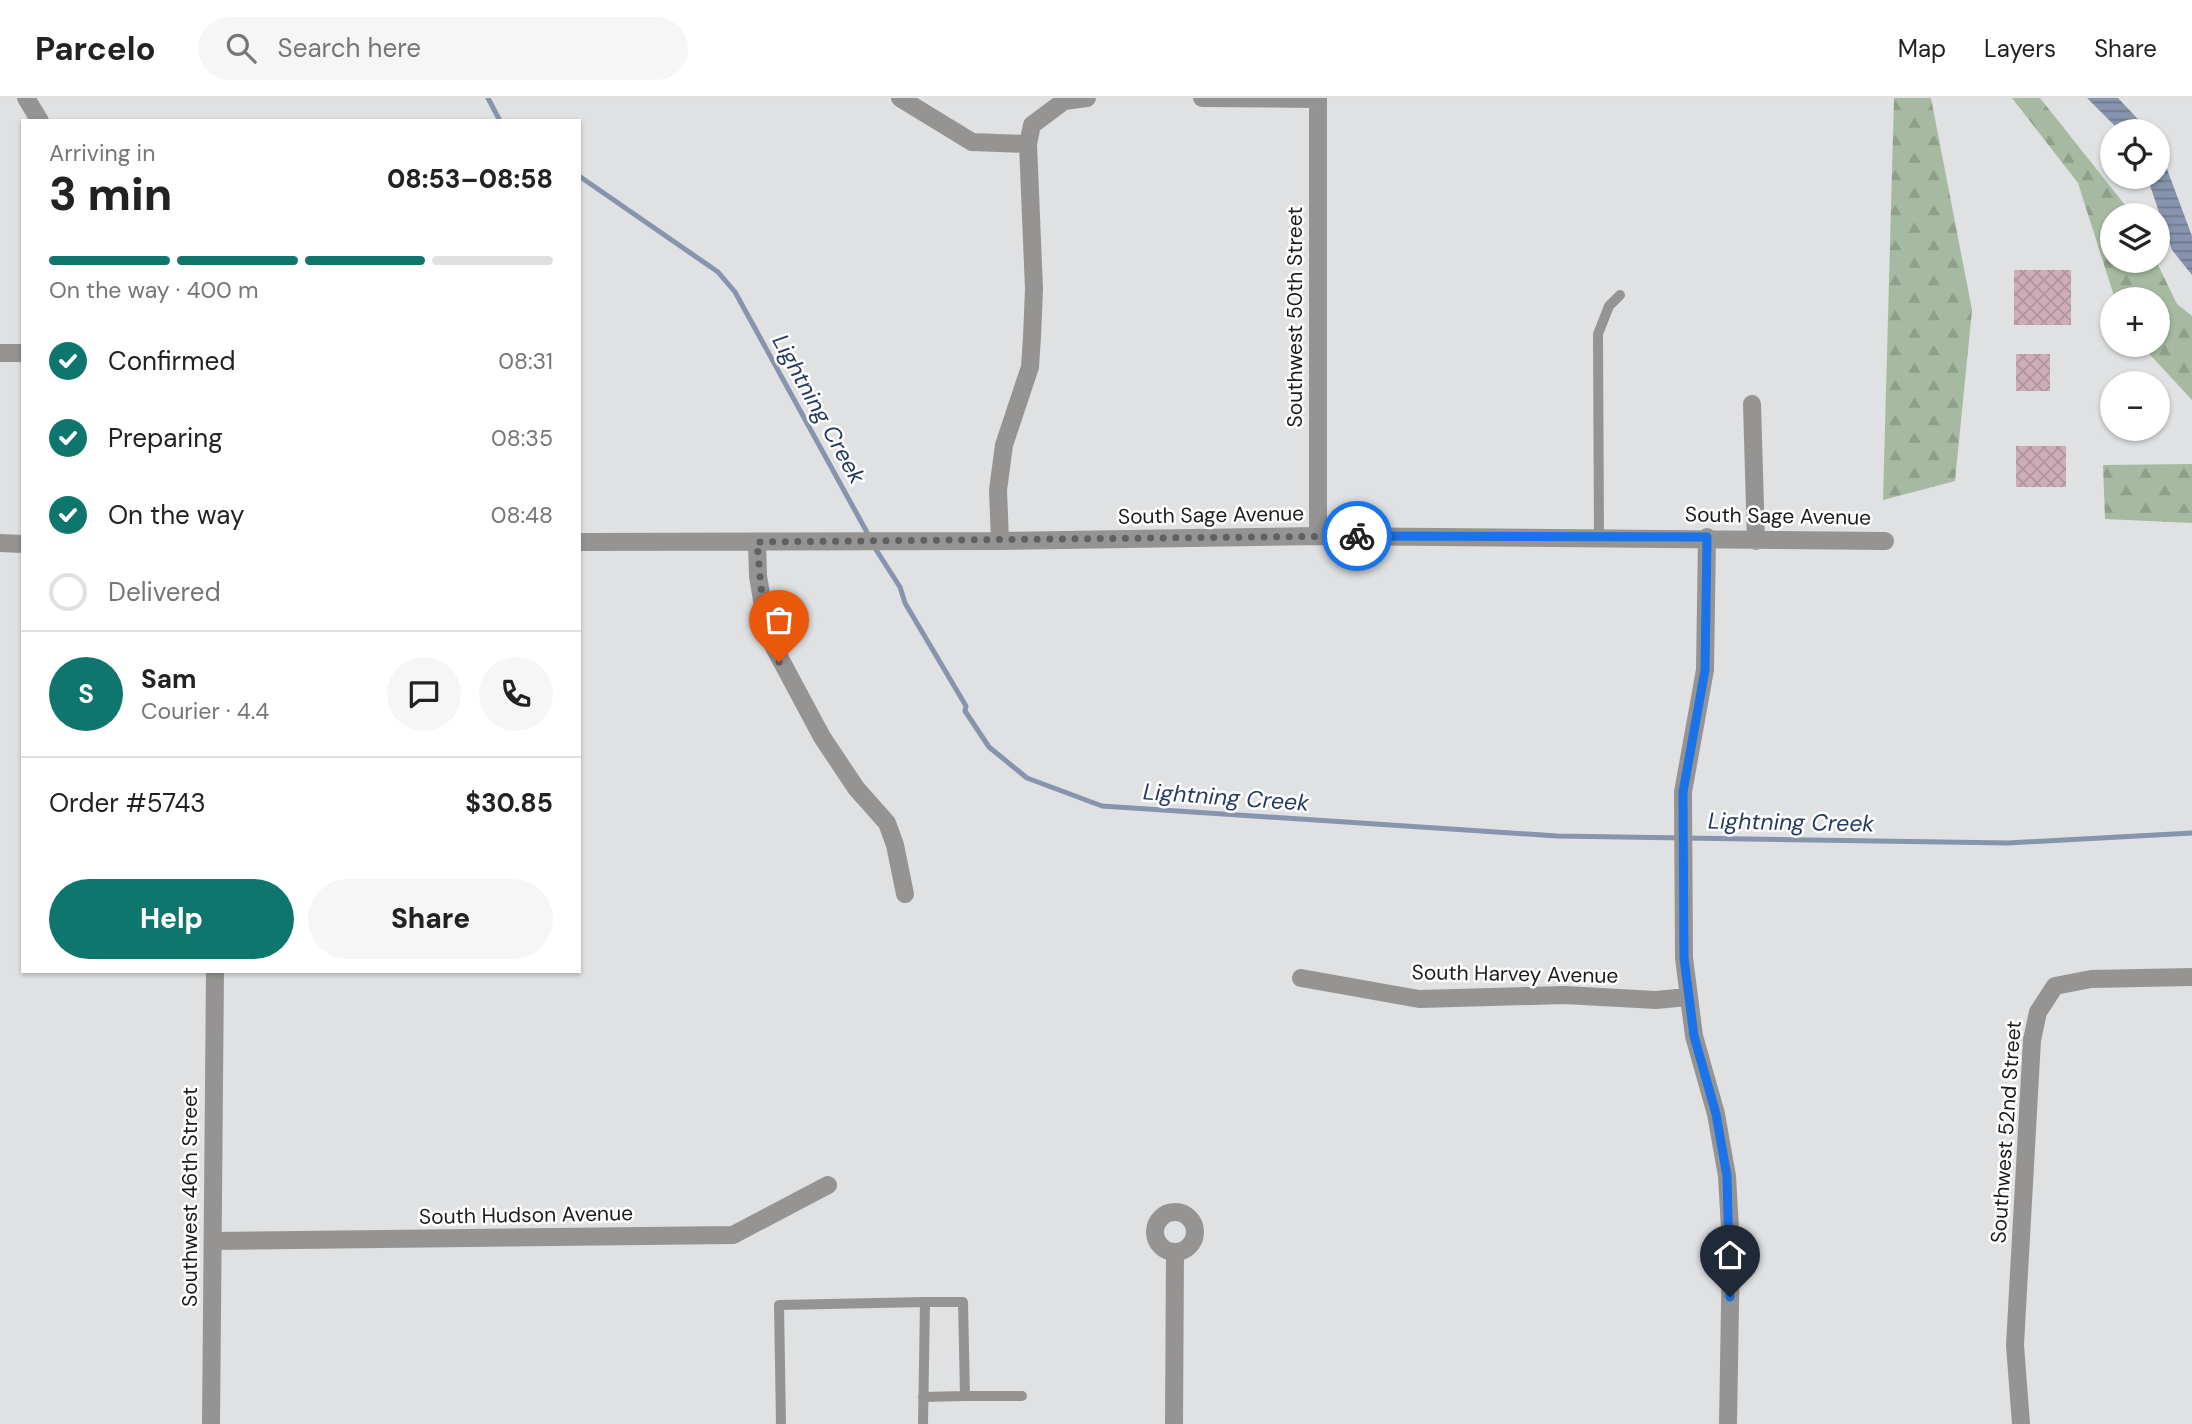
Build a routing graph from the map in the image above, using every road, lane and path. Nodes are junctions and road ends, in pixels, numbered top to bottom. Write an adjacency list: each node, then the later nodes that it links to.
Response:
1 (26, 98): 6 (street)
2 (900, 98): 7 (street)
3 (1087, 98): 7 (street)
4 (1202, 98): 5 (street)
5 (1318, 99): 12 (street, Southwest 50th Street)
6 (39, 119)
7 (1028, 144): 15 (street)
8 (1620, 295): 13 (lane)
9 (0, 353): 10 (street)
10 (21, 353)
11 (1752, 404): 16 (street)
12 (1318, 536): 13 (street, South Sage Avenue); 15 (street, South Sage Avenue)
13 (1599, 537): 14 (street, South Sage Avenue)
14 (1707, 537): 16 (street, South Sage Avenue); 26 (street)
15 (1000, 541): 19 (street, South Sage Avenue)
16 (1756, 541): 17 (street, South Sage Avenue)
17 (1885, 541)
18 (581, 542): 19 (street, South Sage Avenue)
19 (757, 542): 22 (street)
20 (0, 543): 21 (street)
21 (21, 544)
22 (905, 894)
23 (215, 973): 28 (street, Southwest 46th Street)
24 (2192, 976): 39 (street, Southwest 52nd Street)
25 (1301, 978): 26 (street, South Harvey Avenue)
26 (1688, 997): 38 (street)
27 (828, 1185): 28 (street, South Hudson Avenue)
28 (213, 1241): 34 (street, Southwest 46th Street)
29 (1175, 1252): 37 (street)
30 (925, 1302): 31 (lane); 33 (lane); 35 (lane)
31 (965, 1396): 32 (lane); 33 (lane)
32 (1022, 1396)
33 (923, 1397): 36 (lane)
34 (211, 1424)
35 (781, 1424)
36 (923, 1424)
37 (1174, 1424)
38 (1728, 1424)
39 (2021, 1424)

